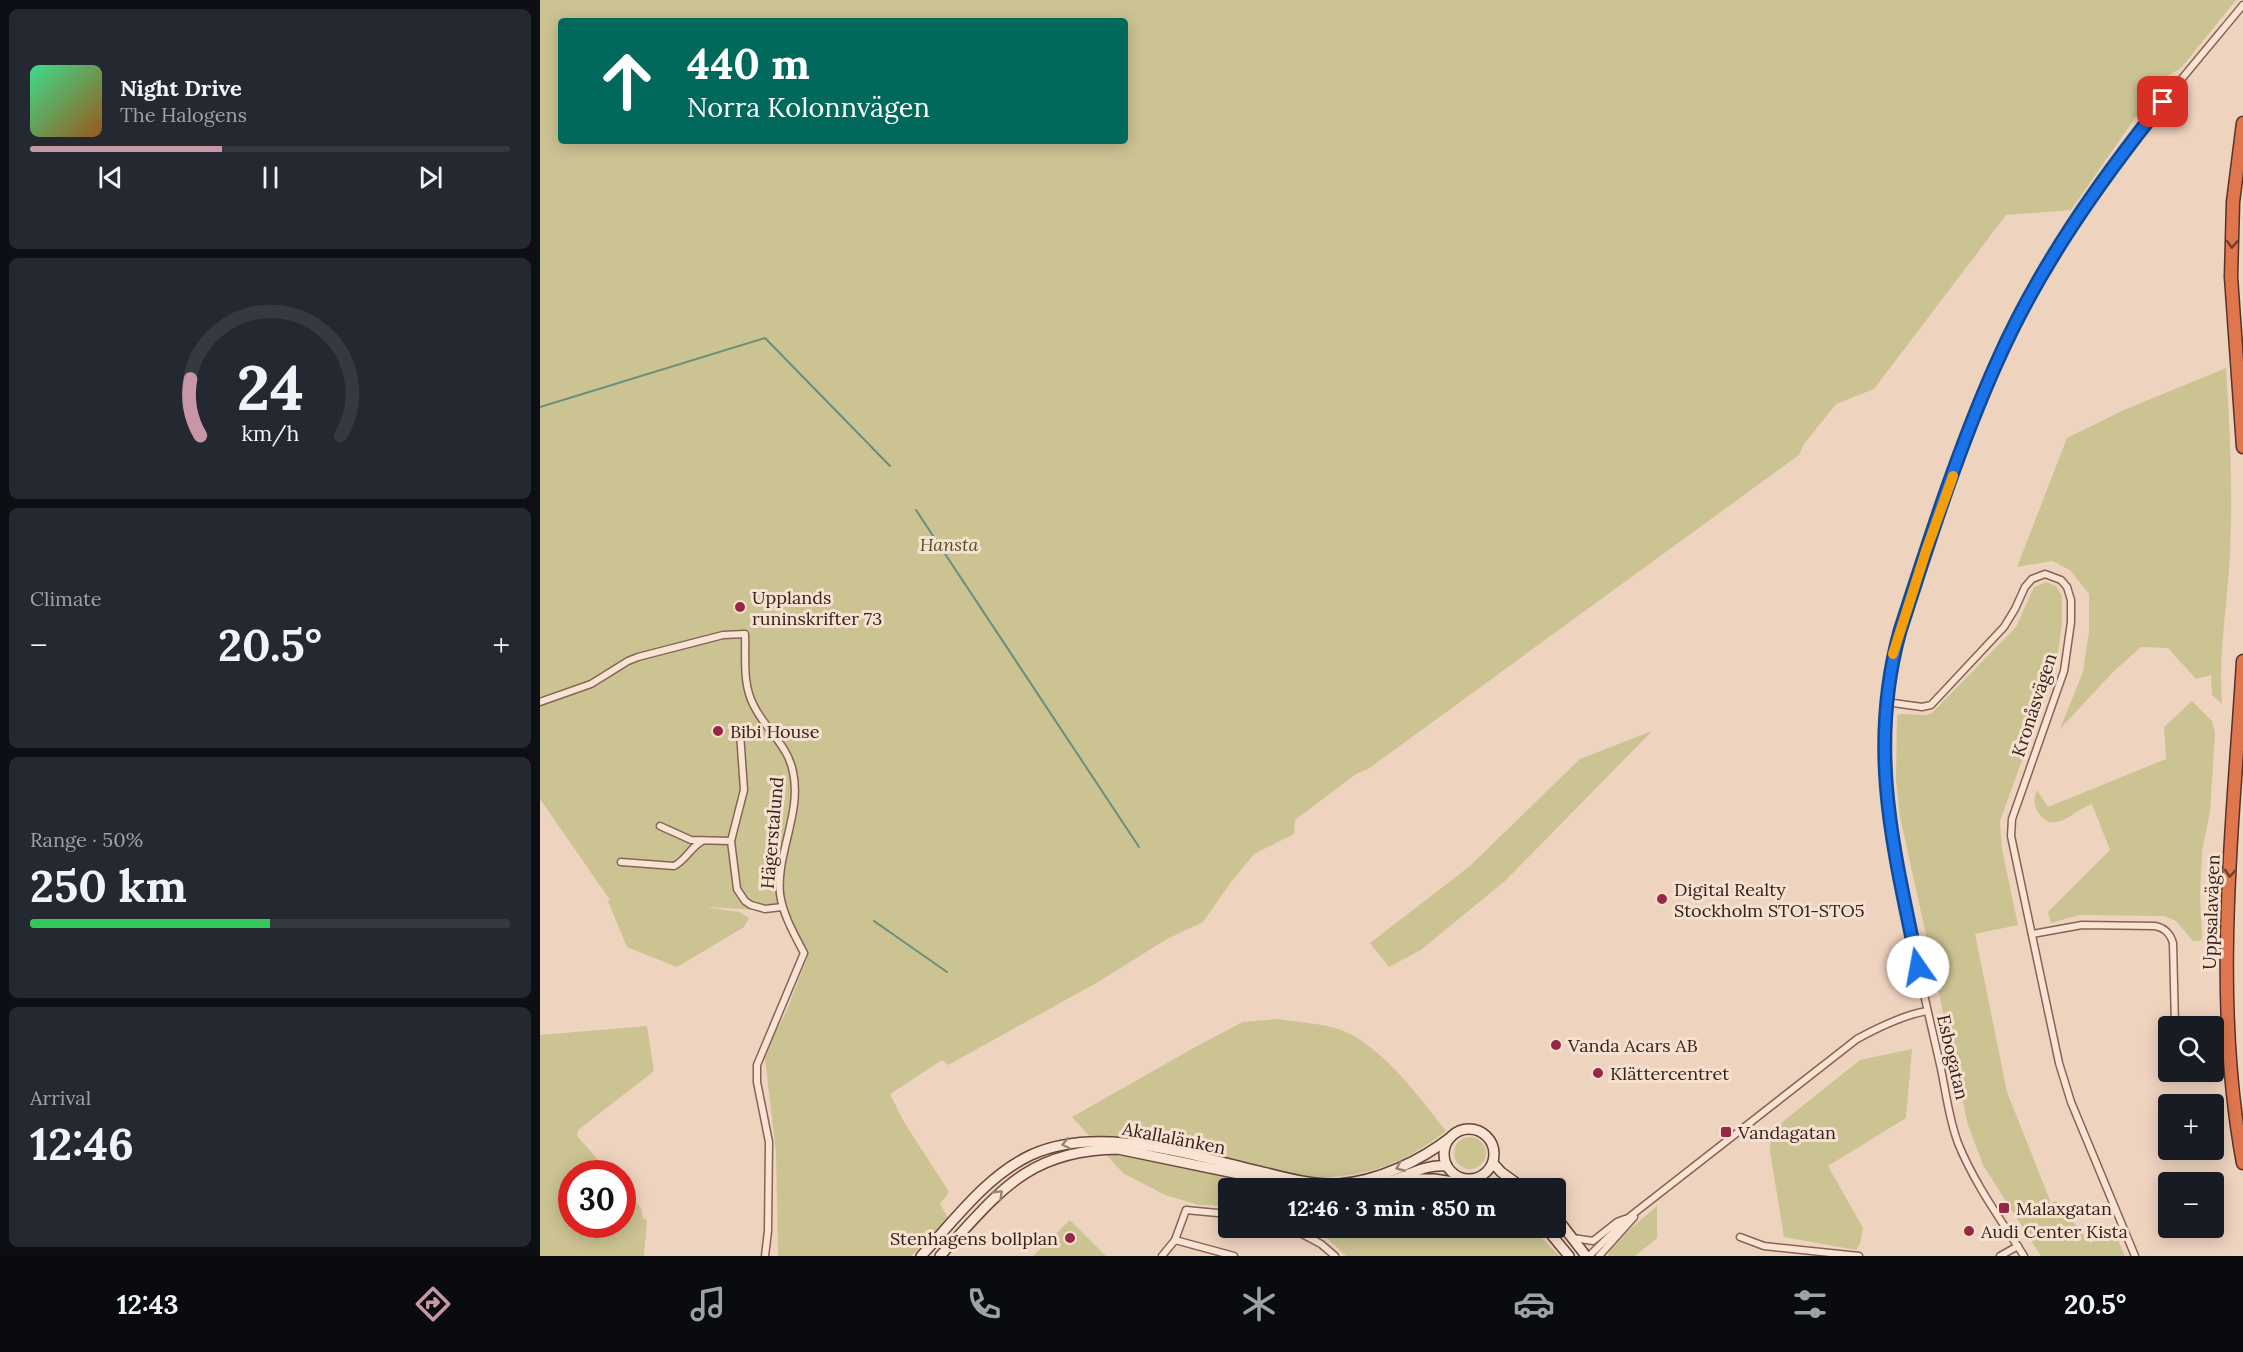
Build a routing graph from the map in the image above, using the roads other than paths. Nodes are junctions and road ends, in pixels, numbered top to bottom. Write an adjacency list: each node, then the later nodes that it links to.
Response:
1 (2243, 5): 6 (street, Esbogatan)
2 (2243, 123): 3 (highway, one-way to 3)
3 (2243, 447)
4 (2243, 661): 18 (highway, Uppsalavägen, one-way to 18)
5 (540, 702): 12 (street, Hägerstalund)
6 (1886, 702): 13 (street, Kronåsvägen); 14 (street, Esbogatan)
7 (740, 733): 10 (street, Hägerstalund)
8 (660, 826): 9 (street)
9 (702, 841): 10 (street); 11 (street)
10 (731, 841): 12 (street, Hägerstalund)
11 (621, 862)
12 (782, 907): 35 (street, Hägerstalund)
13 (2031, 934): 15 (street); 47 (street, Kronåsvägen)
14 (1927, 1011): 25 (street); 34 (street, Esbogatan)
15 (2175, 1016)
16 (1451, 1137): 17 (main road); 19 (main road); 36 (main road, Akallalänken, one-way to 36)
17 (1493, 1163): 23 (main road); 24 (main road)
18 (2243, 1163)
19 (1447, 1166): 21 (main road); 22 (main road)
20 (1260, 1178): 37 (main road, Akallalänken, one-way to 20)
21 (1397, 1178)
22 (1462, 1178)
23 (1475, 1178)
24 (1509, 1178)
25 (1643, 1208): 27 (street); 43 (street)
26 (1218, 1213): 33 (street)
27 (1628, 1218): 32 (street); 42 (street)
28 (1566, 1230): 32 (main road)
29 (1740, 1237): 44 (street)
30 (1310, 1238): 40 (street)
31 (1554, 1238): 41 (main road)
32 (1572, 1238): 42 (main road)
33 (1175, 1240): 38 (street); 39 (street)
34 (2018, 1246): 45 (street); 46 (street, Esbogatan)
35 (765, 1256)
36 (921, 1256)
37 (940, 1256)
38 (1162, 1256)
39 (1234, 1256)
40 (1335, 1256)
41 (1569, 1256)
42 (1588, 1256)
43 (1599, 1256)
44 (1859, 1256)
45 (2000, 1256)
46 (2024, 1256)
47 (2135, 1256)

